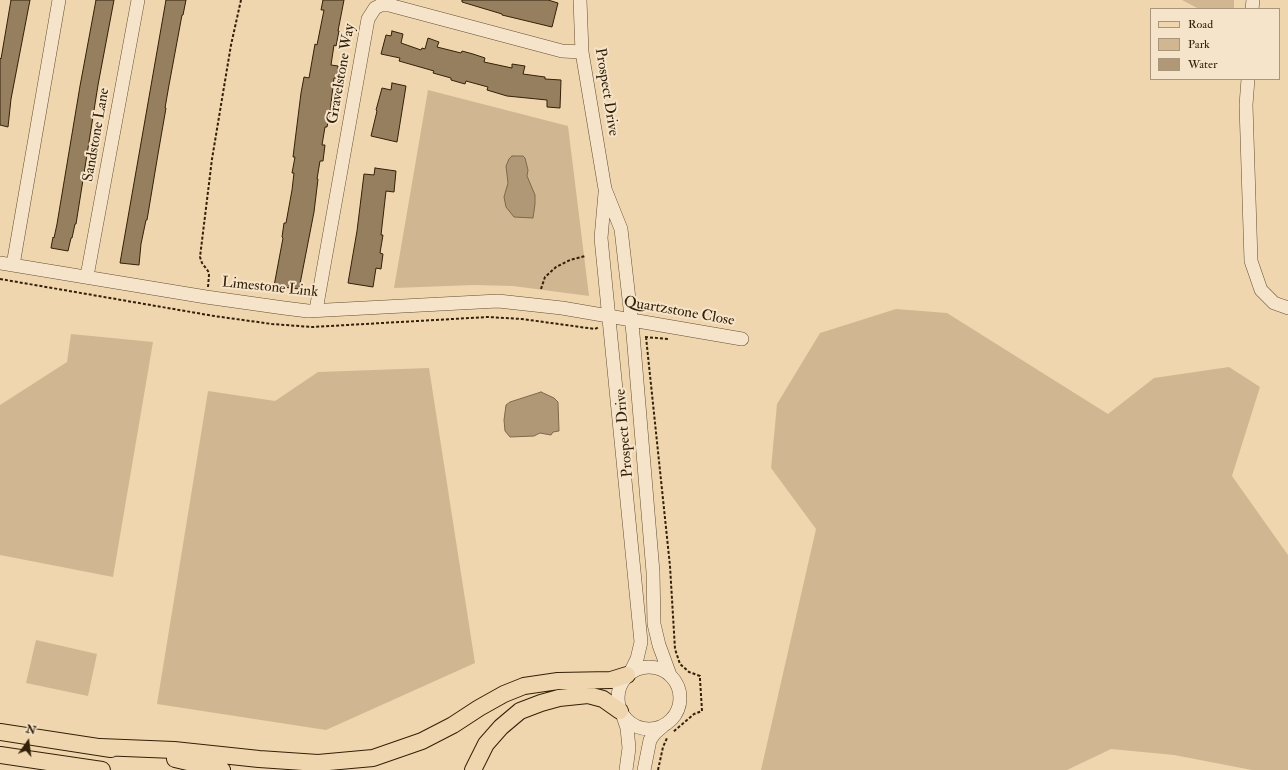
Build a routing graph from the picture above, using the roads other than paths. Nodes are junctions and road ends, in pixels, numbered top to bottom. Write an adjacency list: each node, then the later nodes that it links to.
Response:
1 (59, 0): 8 (street)
2 (138, 0): 9 (street, Sandstone Lane)
3 (580, 0): 4 (street, Prospect Drive)
4 (582, 52): 6 (street, Prospect Drive); 11 (street, Gravelstone Way)
5 (1248, 80): 10 (street)
6 (605, 189): 12 (street, Prospect Drive); 13 (street, Prospect Drive)
7 (0, 263): 8 (street, Limestone Link)
8 (13, 265): 9 (street, Limestone Link)
9 (87, 276): 11 (street, Limestone Link)
10 (1288, 308)
11 (316, 310): 12 (street, Limestone Link)
12 (610, 317): 13 (street, Quartzstone Close); 15 (street, Prospect Drive)
13 (631, 321): 14 (street, Quartzstone Close); 16 (street, Prospect Drive)
14 (742, 339)
15 (629, 674): 16 (street); 17 (street); 20 (main road)
16 (670, 675): 18 (street)
17 (621, 713): 18 (street); 25 (main road); 26 (street)
18 (664, 725): 27 (street)
19 (0, 732): 20 (main road)
20 (100, 747): 24 (main road)
21 (0, 755): 22 (main road)
22 (84, 768): 23 (main road)
23 (102, 770)
24 (222, 770)
25 (473, 770)
26 (626, 770)
27 (644, 770)

